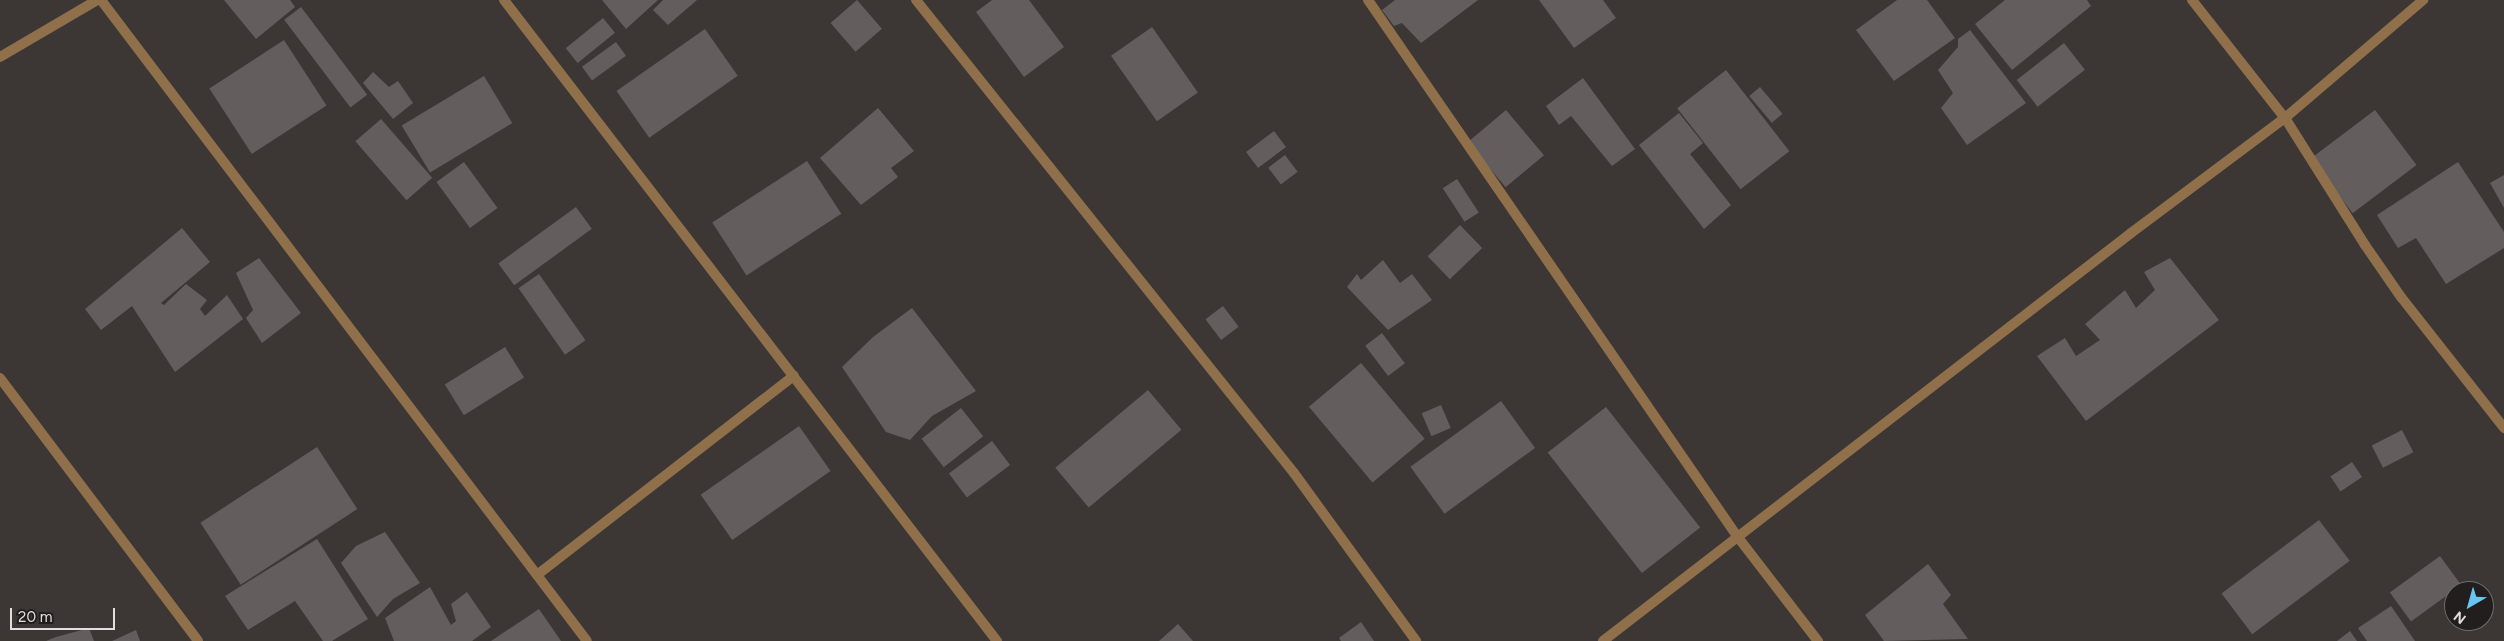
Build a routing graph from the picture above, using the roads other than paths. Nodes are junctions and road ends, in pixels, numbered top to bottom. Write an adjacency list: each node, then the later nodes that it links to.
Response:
1 (99, 0): 7 (street); 13 (street)
2 (504, 0): 9 (street)
3 (916, 0): 17 (street)
4 (1368, 0): 12 (street)
5 (2192, 0): 8 (street)
6 (2423, 0): 8 (street)
7 (0, 57)
8 (2285, 118): 11 (street); 12 (street)
9 (794, 376): 13 (street); 16 (street)
10 (0, 378): 14 (street)
11 (2504, 428)
12 (1737, 536): 18 (street); 19 (street)
13 (537, 575): 15 (street)
14 (198, 641)
15 (587, 641)
16 (997, 641)
17 (1416, 641)
18 (1603, 641)
19 (1818, 641)

